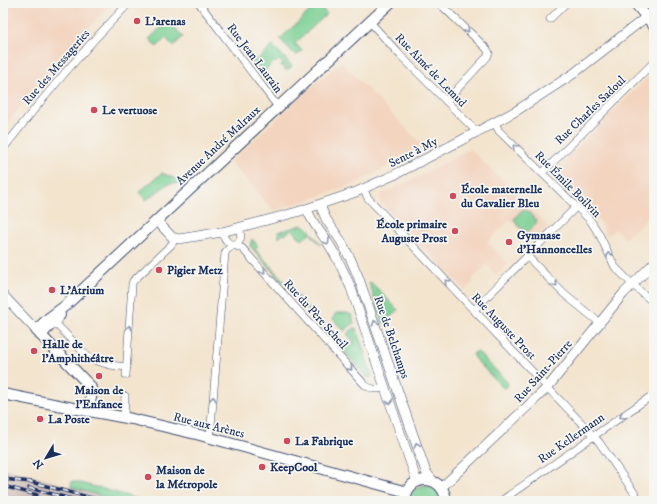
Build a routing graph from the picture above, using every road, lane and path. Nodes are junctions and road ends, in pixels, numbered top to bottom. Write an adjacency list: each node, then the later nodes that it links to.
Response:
1 (129, 3): 16 (street, Rue des Messageries)
2 (199, 3): 13 (street, Rue Jean Laurain)
3 (390, 3): 9 (main road, Avenue André Malraux)
4 (439, 3): 12 (street, one-way to 12)
5 (566, 3): 8 (street)
6 (635, 3): 7 (main road)
7 (650, 14): 10 (main road); 14 (street, Sente à My)
8 (550, 19)
9 (370, 22): 12 (street, Rue Aimé de Lemud); 13 (main road, Avenue André Malraux)
10 (654, 26)
11 (654, 62): 17 (street, Rue Charles Sadoul)
12 (446, 101): 15 (street, Rue Aimé de Lemud)
13 (278, 107): 22 (main road, Avenue André Malraux)
14 (495, 123): 15 (street, Sente à My); 17 (street, Rue Émile Boilvin, one-way to 14)
15 (477, 132): 18 (street, Sente à My)
16 (3, 149)
17 (542, 173): 20 (street, Rue Émile Boilvin)
18 (363, 189): 19 (street, Sente à My); 34 (street, Rue Auguste Prost, one-way to 18)
19 (320, 205): 21 (street, Sente à My); 31 (street, Rue de Belchamps)
20 (576, 207): 27 (street); 29 (street, Rue Émile Boilvin, one-way to 20)
21 (307, 209): 23 (street, Sente à My); 32 (street, Rue de Belchamps, one-way to 32)
22 (157, 221): 25 (street); 35 (main road, Avenue André Malraux)
23 (239, 228): 24 (street, Sente à My); 26 (street)
24 (222, 232): 25 (street, Sente à My); 26 (street, Rue du Père Scheil)
25 (176, 238): 38 (street, one-way to 25)
26 (234, 246): 42 (street, Rue du Père Scheil, one-way to 42); 49 (street, one-way to 26)
27 (528, 256): 34 (street); 36 (street, one-way to 36)
28 (654, 263): 29 (street, Rue Saint-Pierre)
29 (633, 285): 33 (street, Rue Émile Boilvin); 36 (street, Rue Saint-Pierre)
30 (3, 295): 37 (street)
31 (366, 299): 32 (street); 40 (street, Rue de Belchamps, one-way to 31)
32 (356, 302): 42 (street, Rue de Belchamps)
33 (654, 303)
34 (474, 310): 41 (street, Rue Auguste Prost)
35 (55, 318): 37 (main road, Avenue André Malraux); 38 (street)
36 (600, 323): 41 (street, Rue Saint-Pierre)
37 (39, 332): 46 (main road)
38 (127, 367): 39 (street)
39 (126, 375)
40 (396, 384): 42 (street); 50 (street, Rue de Belchamps, one-way to 40)
41 (548, 387): 48 (street, Rue Auguste Prost); 52 (street, Rue Saint-Pierre)
42 (385, 388): 51 (street, Rue de Belchamps, one-way to 51)
43 (3, 394): 46 (main road, Rue aux Arènes)
44 (654, 394): 48 (street, Rue Kellermann, one-way to 48)
45 (125, 396): 47 (street)
46 (88, 411): 47 (main road, Rue aux Arènes)
47 (124, 417): 49 (main road, Rue aux Arènes)
48 (594, 436): 55 (street, Rue Kellermann); 56 (street, Rue Auguste Prost)
49 (210, 438): 53 (main road, Rue aux Arènes)
50 (433, 481): 51 (main road); 52 (main road)
51 (416, 482): 53 (main road)
52 (442, 487): 54 (main road)
53 (406, 496)
54 (446, 501)
55 (501, 501)
56 (640, 501)

